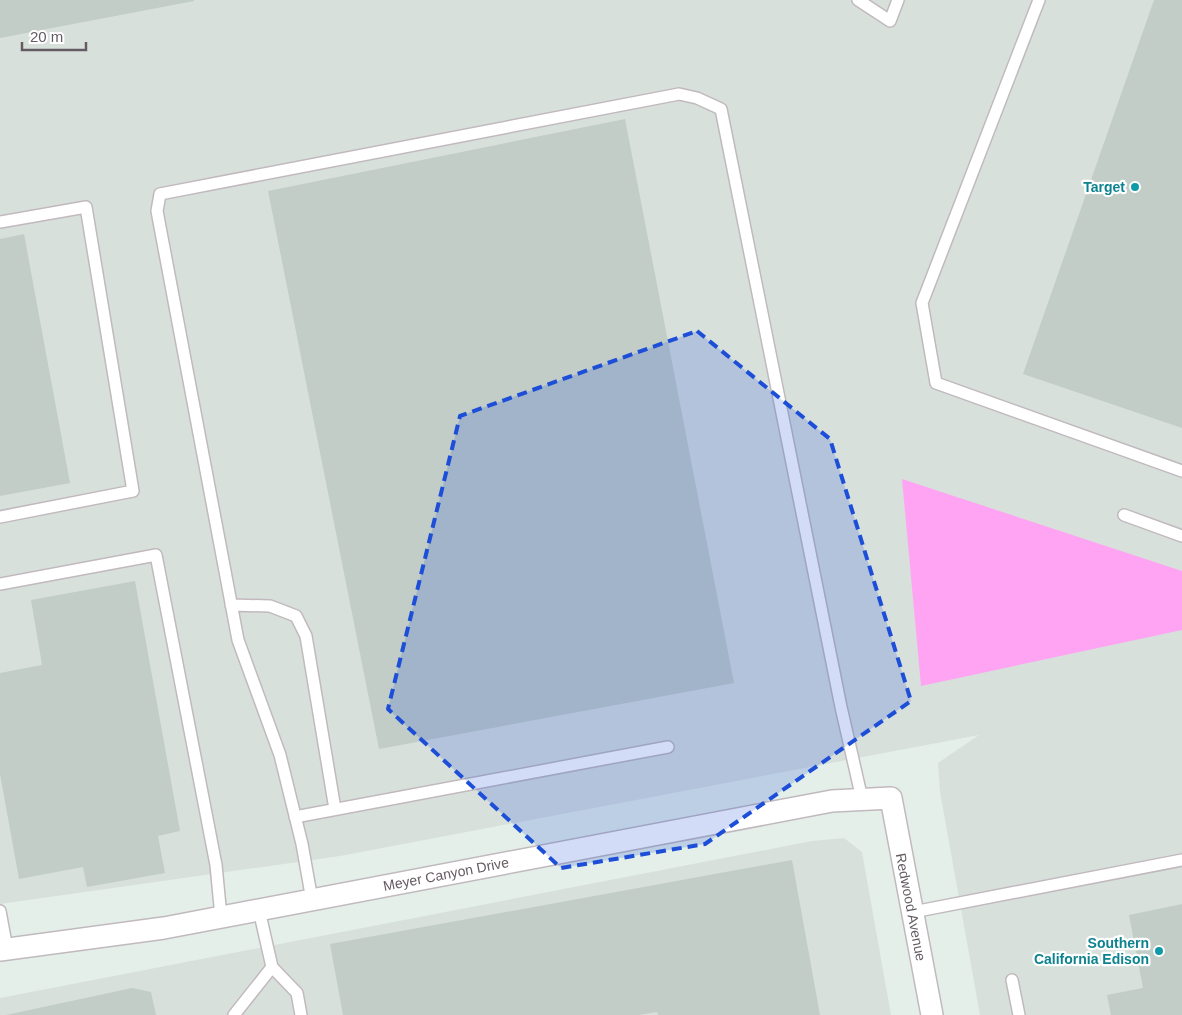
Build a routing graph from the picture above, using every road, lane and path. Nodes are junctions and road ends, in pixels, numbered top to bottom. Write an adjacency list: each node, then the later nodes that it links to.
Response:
1 (858, 0): 2 (lane)
2 (898, 0)
3 (1038, 0): 5 (lane)
4 (0, 222): 7 (lane)
5 (1182, 471)
6 (1124, 515): 8 (lane)
7 (0, 517)
8 (1182, 536)
9 (0, 584): 21 (lane)
10 (231, 605): 13 (lane); 14 (lane); 15 (lane)
11 (668, 747): 14 (lane)
12 (891, 798): 13 (street, Meyer Canyon Drive); 20 (street, Redwood Avenue)
13 (862, 799): 17 (street, Meyer Canyon Drive)
14 (335, 809): 15 (lane)
15 (295, 817): 17 (lane)
16 (1182, 860): 20 (lane)
17 (312, 900): 18 (street, Meyer Canyon Drive)
18 (259, 910): 21 (street, Meyer Canyon Drive); 23 (lane)
19 (0, 911): 22 (lane)
20 (912, 912): 27 (street, Redwood Avenue)
21 (221, 917): 22 (street, Meyer Canyon Drive)
22 (4, 950)
23 (272, 967): 25 (lane); 26 (lane)
24 (1012, 980): 28 (lane)
25 (234, 1015)
26 (302, 1015)
27 (932, 1015)
28 (1019, 1015)

